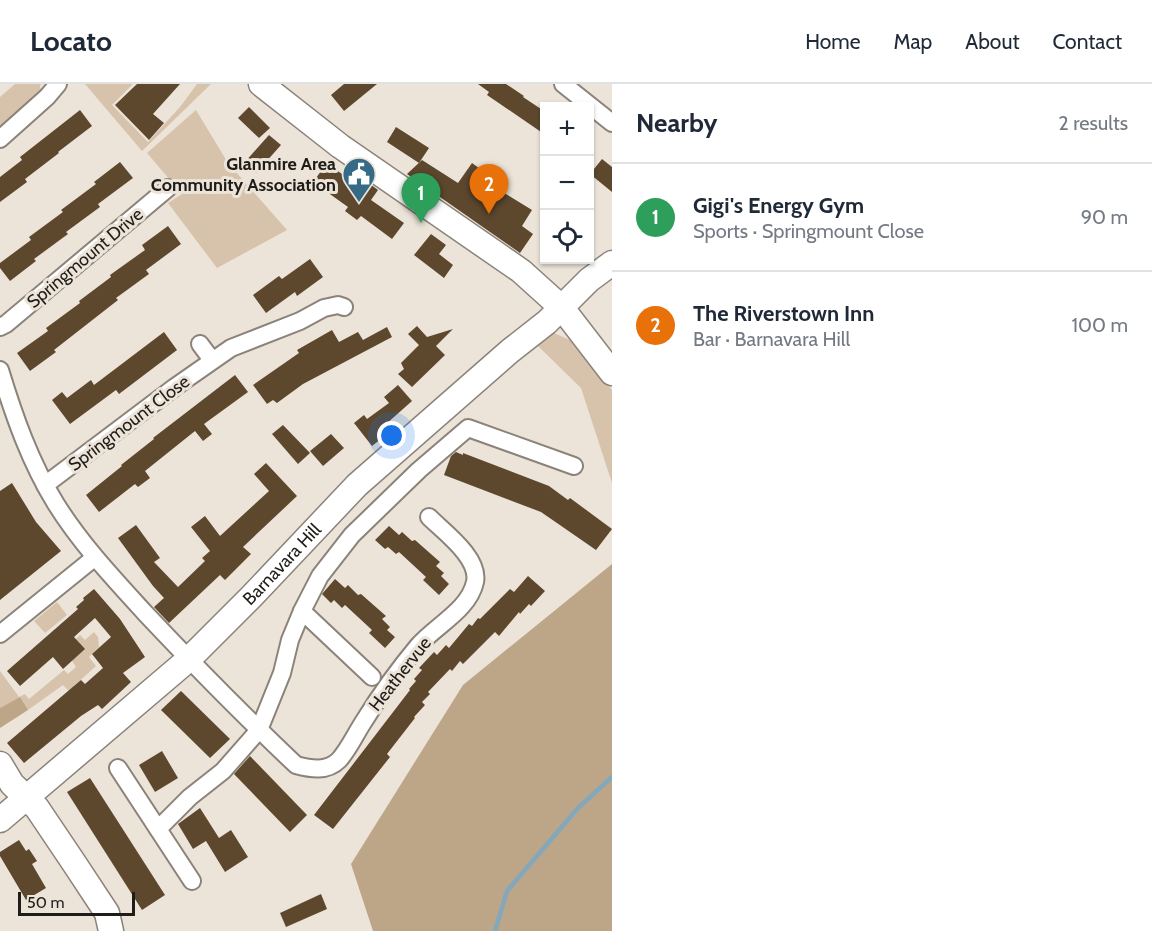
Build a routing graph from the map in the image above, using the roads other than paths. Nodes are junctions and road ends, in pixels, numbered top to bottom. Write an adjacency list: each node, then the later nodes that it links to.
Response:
1 (58, 84): 5 (street)
2 (261, 84): 9 (street)
3 (563, 84): 4 (street)
4 (612, 123)
5 (0, 139)
6 (168, 188): 10 (street, Springmount Drive)
7 (612, 263): 9 (street, Barnavara Hill)
8 (344, 307): 12 (street, Springmount Close)
9 (562, 308): 14 (street); 21 (street, Barnavara Hill)
10 (0, 327)
11 (200, 344): 12 (street)
12 (212, 360): 16 (street, Springmount Close)
13 (0, 370): 16 (street, Heathervue)
14 (612, 373)
15 (574, 466): 19 (street)
16 (45, 484): 18 (street, Heathervue)
17 (429, 517): 23 (street, Heathervue)
18 (94, 558): 20 (street); 21 (street, Heathervue)
19 (302, 610): 22 (street, Heathervue); 23 (street)
20 (0, 634)
21 (189, 659): 23 (street, Heathervue); 26 (street, Barnavara Hill)
22 (372, 678)
23 (259, 730): 28 (street)
24 (0, 764): 26 (street)
25 (118, 768): 28 (street)
26 (27, 798): 27 (street, Barnavara Hill); 30 (street)
27 (0, 820)
28 (158, 829): 29 (street)
29 (192, 880)
30 (111, 931)

